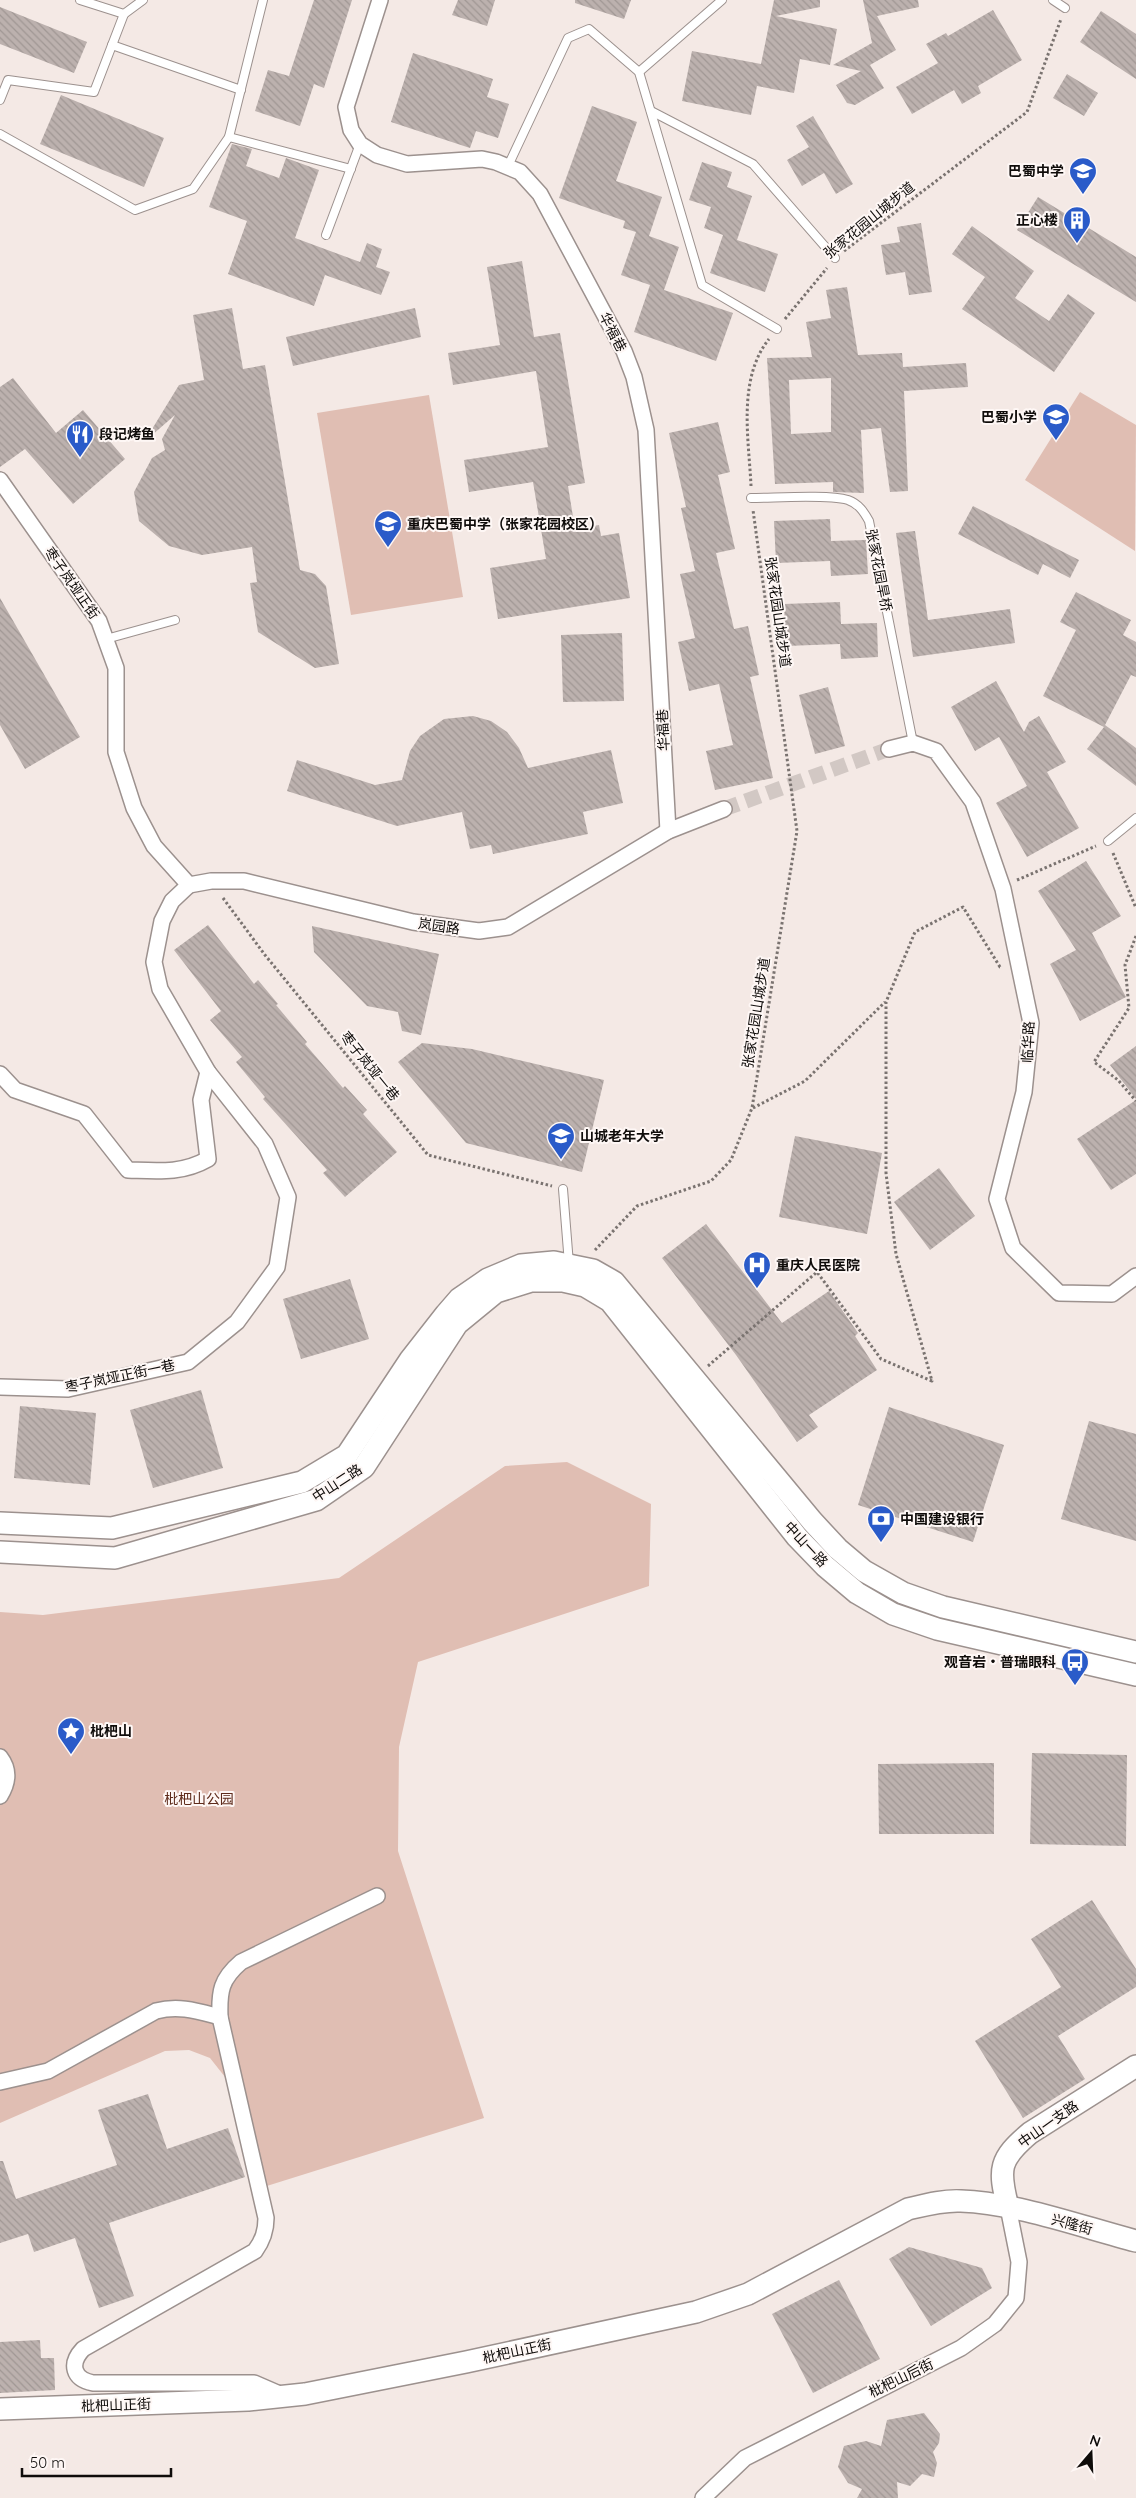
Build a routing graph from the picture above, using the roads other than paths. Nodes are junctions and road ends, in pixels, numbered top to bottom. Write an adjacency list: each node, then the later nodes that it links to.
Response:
1 (80, 0): 8 (lane)
2 (142, 0): 8 (lane)
3 (263, 0): 11 (lane)
4 (380, 0): 16 (street)
5 (722, 0): 10 (lane)
6 (1053, 0): 7 (lane)
7 (1066, 8)
8 (124, 14): 9 (lane)
9 (112, 45): 11 (lane); 12 (lane)
10 (639, 72): 13 (lane); 17 (lane)
11 (241, 90): 15 (lane)
12 (0, 100)
13 (652, 111): 20 (lane); 21 (lane)
14 (0, 134): 15 (lane)
15 (229, 137): 18 (lane)
16 (360, 144): 17 (street, 华福巷); 18 (lane)
17 (508, 166): 30 (street, 华福巷)
18 (351, 169): 19 (lane)
19 (326, 235)
20 (836, 258)
21 (777, 329)
22 (0, 480): 25 (street, 枣子岚垭正街)
23 (751, 498): 26 (lane, 张家花园旱桥)
24 (175, 620): 25 (lane)
25 (106, 639): 32 (street, 枣子岚垭正街)
26 (913, 743): 27 (street); 37 (street, 临华路)
27 (889, 749)
28 (724, 809): 30 (street, 岚园路)
29 (1136, 818): 31 (lane)
30 (668, 832): 32 (street, 岚园路)
31 (1108, 841)
32 (189, 885): 33 (street, 枣子岚垭正街一巷)
33 (208, 1072): 34 (street); 38 (street, 枣子岚垭正街一巷)
34 (0, 1074)
35 (563, 1189): 36 (lane)
36 (571, 1270): 39 (main road, 中山二路); 40 (main road, 中山二路); 41 (main road, 中山一路); 42 (main road, 中山一路)
37 (1136, 1276)
38 (0, 1387)
39 (0, 1523)
40 (0, 1552)
41 (1136, 1652)
42 (1136, 1675)
43 (0, 1757): 44 (street)
44 (0, 1796)
45 (377, 1896): 46 (street)
46 (220, 2017): 48 (street); 51 (street)
47 (1136, 2066): 49 (main road, 中山一支路)
48 (0, 2082)
49 (1008, 2207): 50 (main road, 兴隆街); 51 (main road, 枇杷山正街); 53 (street, 枇杷山后街)
50 (1136, 2241)
51 (284, 2396): 52 (main road, 枇杷山正街)
52 (0, 2409)
53 (703, 2498)

